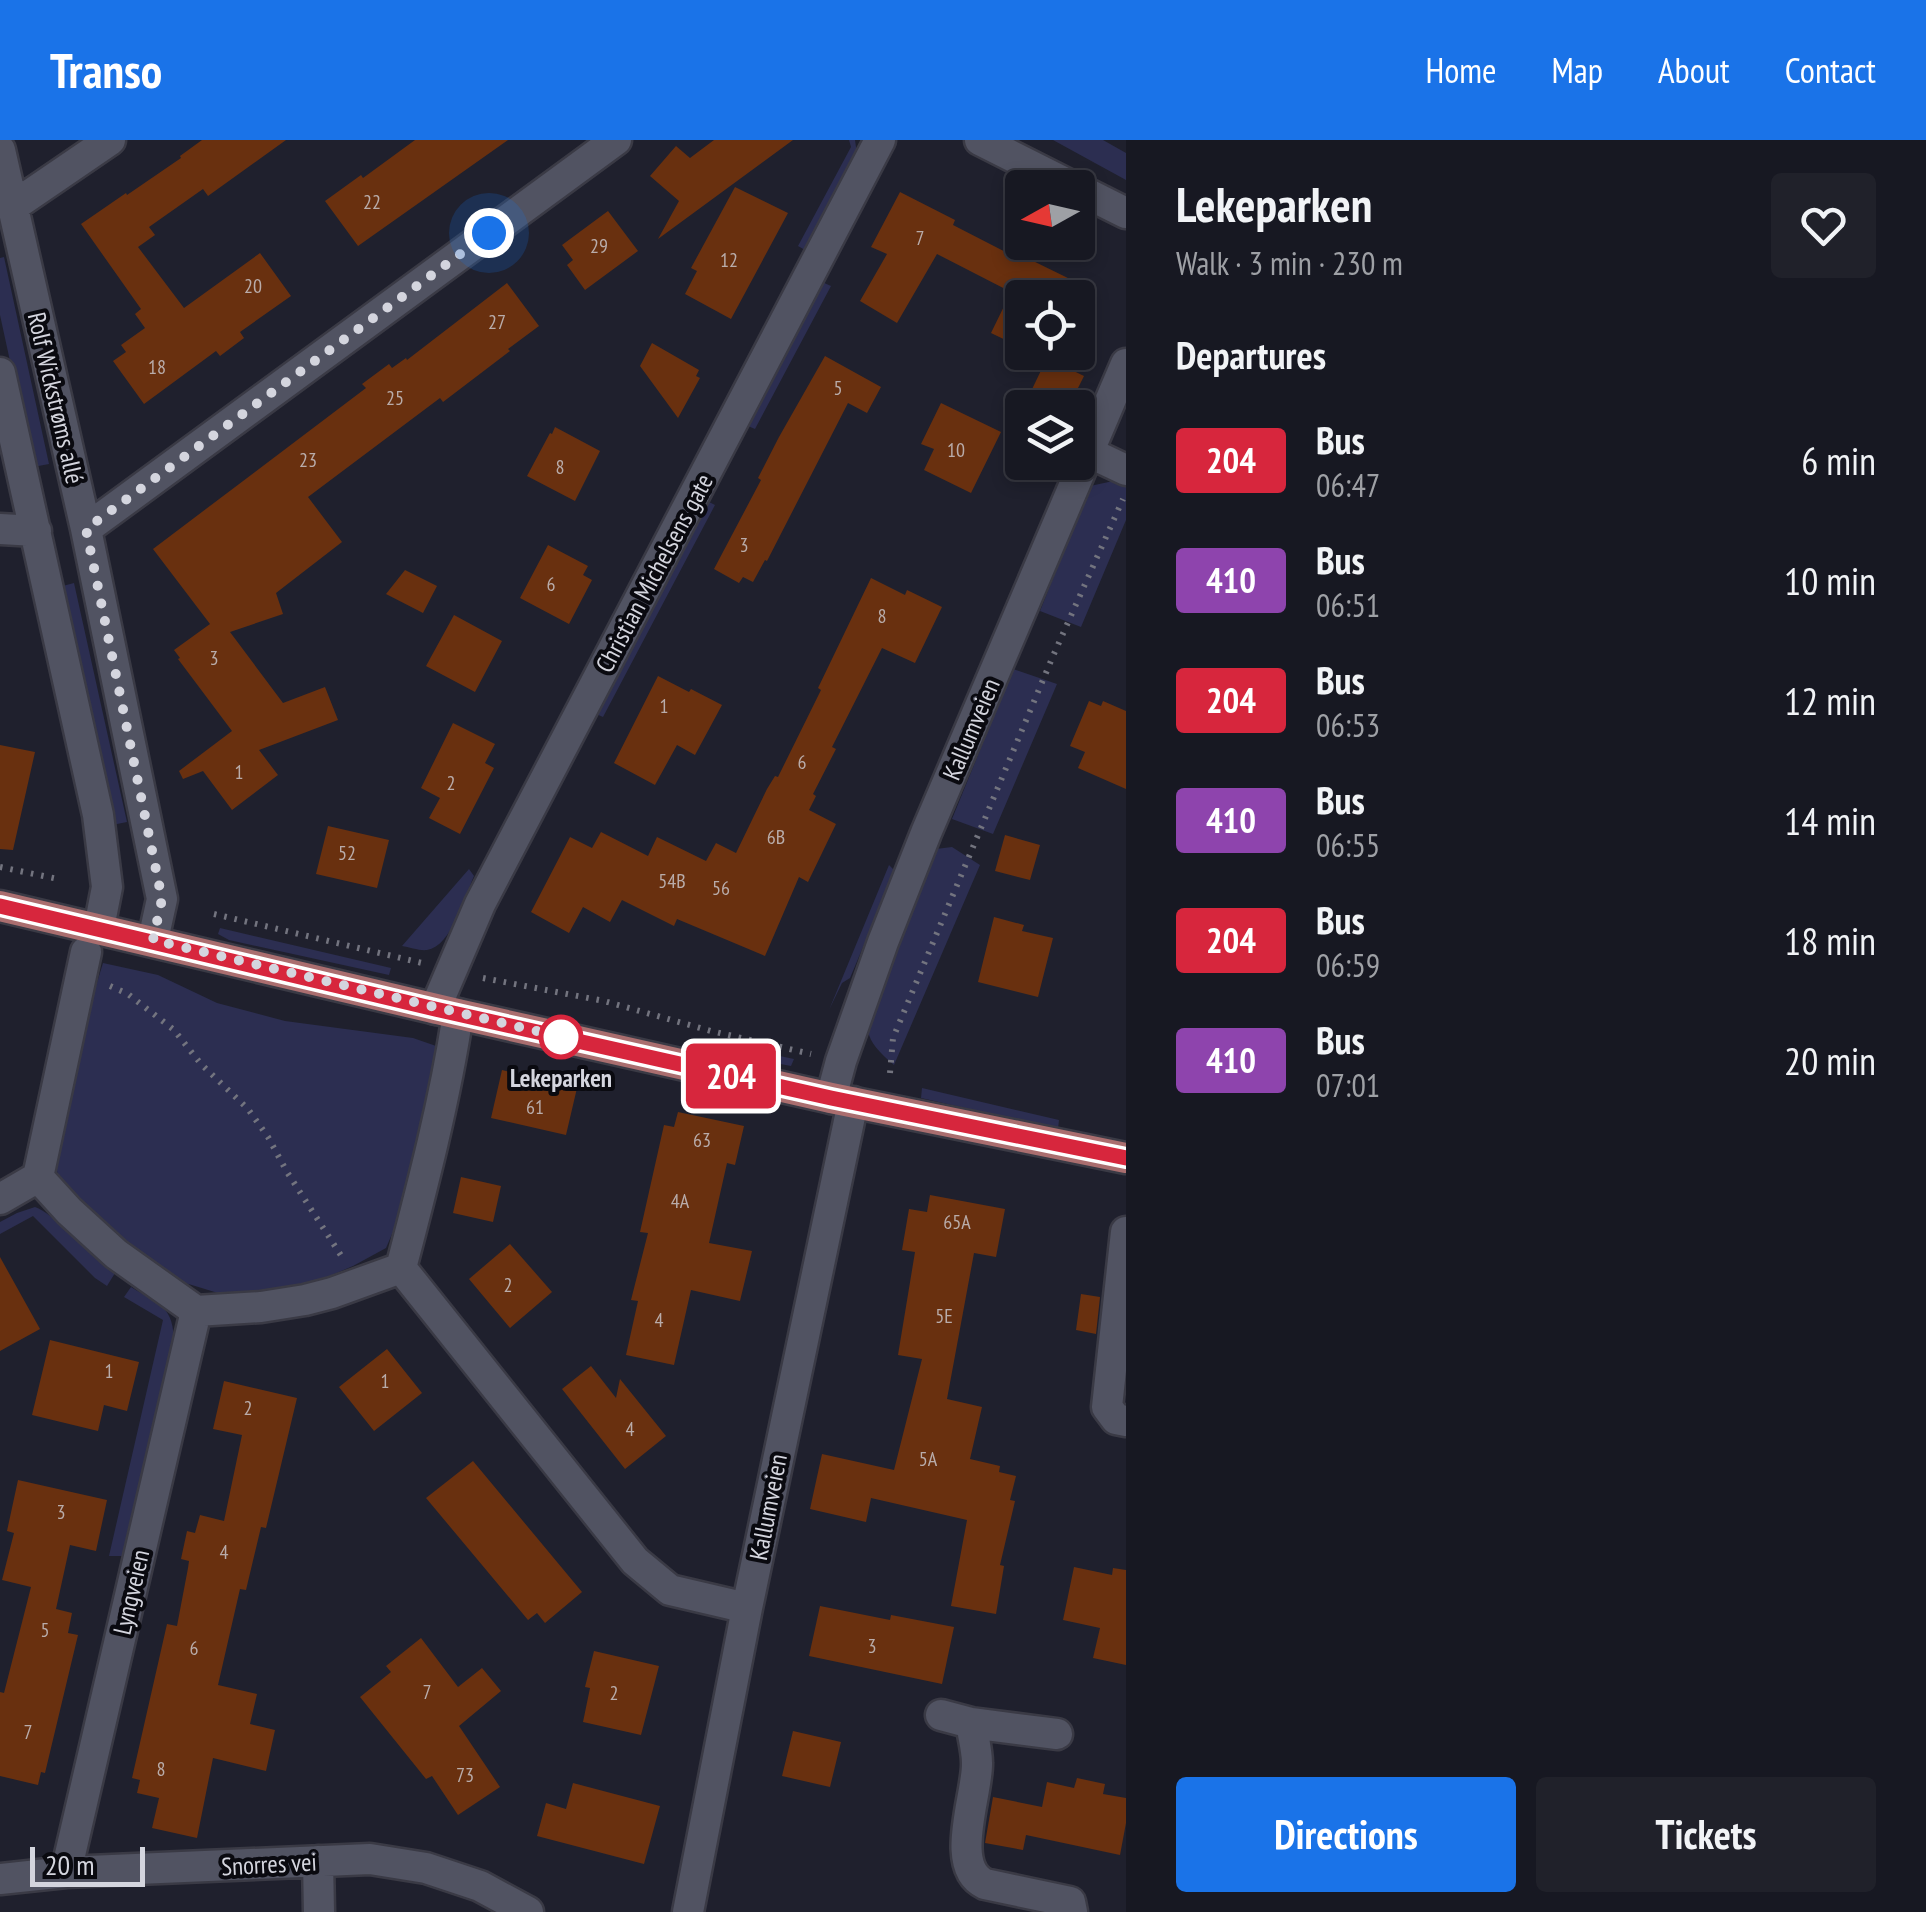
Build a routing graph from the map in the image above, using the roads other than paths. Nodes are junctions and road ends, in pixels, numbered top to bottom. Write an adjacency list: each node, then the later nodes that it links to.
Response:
1 (110, 140): 8 (street)
2 (616, 140): 16 (street)
3 (880, 140): 22 (street, Christian Michelsens gate)
4 (980, 140): 6 (street)
5 (0, 150): 8 (street, Rolf Wickstrøms allé)
6 (1040, 170)
7 (1095, 198): 9 (street)
8 (12, 207): 16 (street, Rolf Wickstrøms allé)
9 (1126, 213)
10 (1126, 364): 12 (street, Kallumveien)
11 (0, 373): 18 (street, Rolf Wickstrøms allé)
12 (1095, 441)
13 (1095, 455): 14 (street)
14 (1126, 470)
15 (1078, 480): 23 (street, Kallumveien)
16 (86, 529): 20 (street, Rolf Wickstrøms allé)
17 (0, 530): 18 (street)
18 (36, 530): 21 (street, Rolf Wickstrøms allé)
19 (0, 906): 21 (main road)
20 (153, 940): 21 (main road); 22 (main road)
21 (89, 952): 25 (street, Rolf Wickstrøms allé)
22 (446, 1011): 23 (main road); 28 (street, Christian Michelsens gate)
23 (842, 1100): 24 (main road); 31 (street, Kallumveien)
24 (1126, 1158)
25 (38, 1177): 26 (street); 29 (street)
26 (0, 1198)
27 (1126, 1232): 30 (street)
28 (401, 1268): 29 (street); 31 (street)
29 (196, 1311): 35 (street, Lyngveien)
30 (1126, 1421)
31 (747, 1608): 39 (street, Kallumveien)
32 (1057, 1734): 40 (street)
33 (0, 1856): 35 (street)
34 (318, 1862): 35 (street, Snorres vei); 37 (street); 38 (street, Snorres vei)
35 (53, 1873): 36 (street, Snorres vei)
36 (0, 1880)
37 (319, 1912)
38 (528, 1912)
39 (688, 1912)
40 (1072, 1912)

